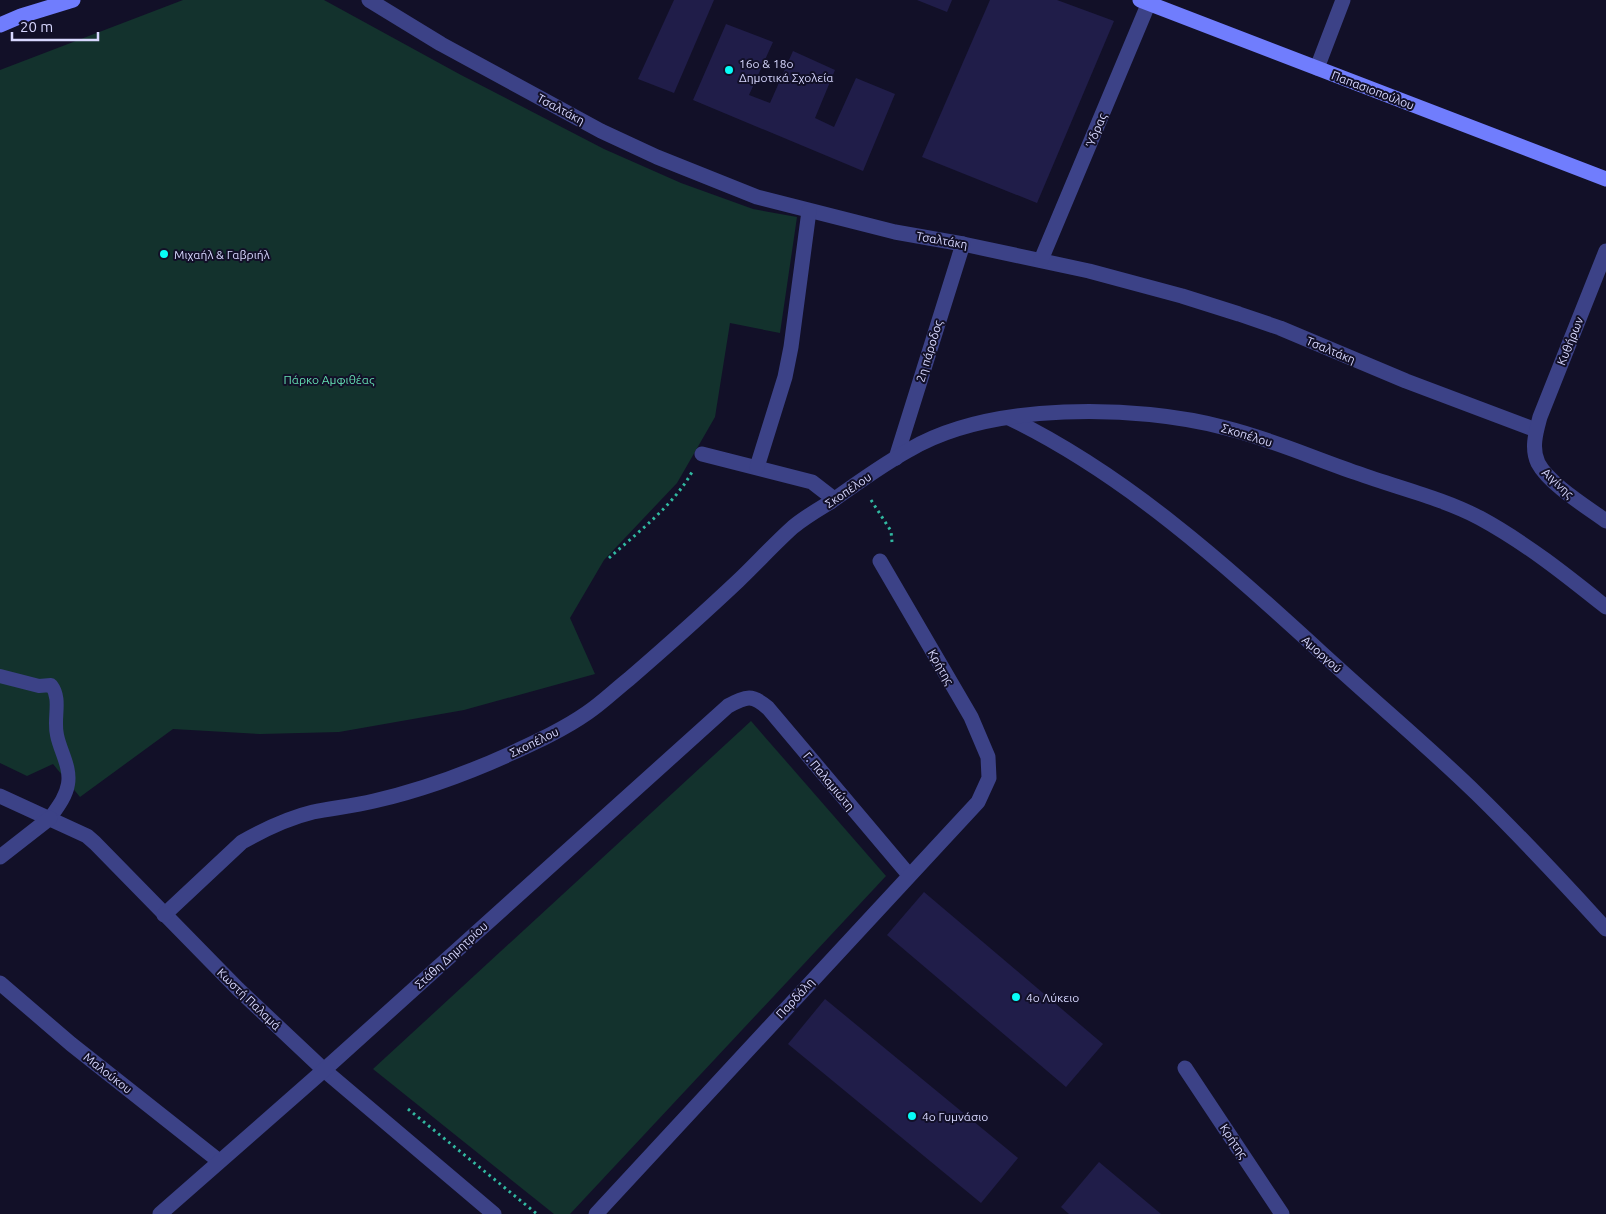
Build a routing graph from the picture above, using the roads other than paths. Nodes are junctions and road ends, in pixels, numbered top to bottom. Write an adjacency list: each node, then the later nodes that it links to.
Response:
1 (73, 0): 5 (main road)
2 (369, 0): 8 (street, Τσαλτάκη)
3 (1343, 0): 6 (street)
4 (1146, 1): 6 (main road, Παπασιοπούλου); 11 (street, Ύδρας)
5 (0, 25)
6 (1317, 68): 7 (main road, Παπασιοπούλου)
7 (1606, 179)
8 (809, 211): 9 (street, Τσαλτάκη); 16 (street)
9 (963, 244): 11 (street, Τσαλτάκη); 15 (street, 2η πάροδος)
10 (1606, 251): 13 (street, Κυθήρων)
11 (1041, 260): 13 (street, Τσαλτάκη)
12 (1008, 417): 15 (street, Σκοπέλου); 20 (street, Σκοπέλου); 29 (street, Αμοργού)
13 (1536, 430): 18 (street, Αιγίνης)
14 (702, 454): 16 (street)
15 (896, 458): 17 (street, Σκοπέλου)
16 (757, 467): 17 (street)
17 (834, 499): 28 (street, Σκοπέλου)
18 (1606, 521)
19 (880, 561): 23 (street, Κρήτης)
20 (1606, 607)
21 (0, 676): 25 (lane)
22 (743, 698): 27 (street, Γ. Παλαμιώτη); 32 (street, Στάθη Δημητρίου)
23 (988, 778): 27 (street, Παρδάλη)
24 (0, 796): 25 (street, Κωστή Παλαμά)
25 (50, 818): 26 (street); 28 (street, Κωστή Παλαμά)
26 (0, 857)
27 (909, 875): 36 (street, Παρδάλη)
28 (164, 915): 32 (street, Κωστή Παλαμά)
29 (1606, 928)
30 (0, 983): 33 (street, Μαλούκου)
31 (1185, 1068): 37 (street, Κρήτης)
32 (324, 1070): 33 (street, Στάθη Δημητρίου); 35 (street, Κωστή Παλαμά)
33 (219, 1161): 34 (street, Στάθη Δημητρίου)
34 (170, 1211)
35 (494, 1214)
36 (596, 1214)
37 (1282, 1214)

